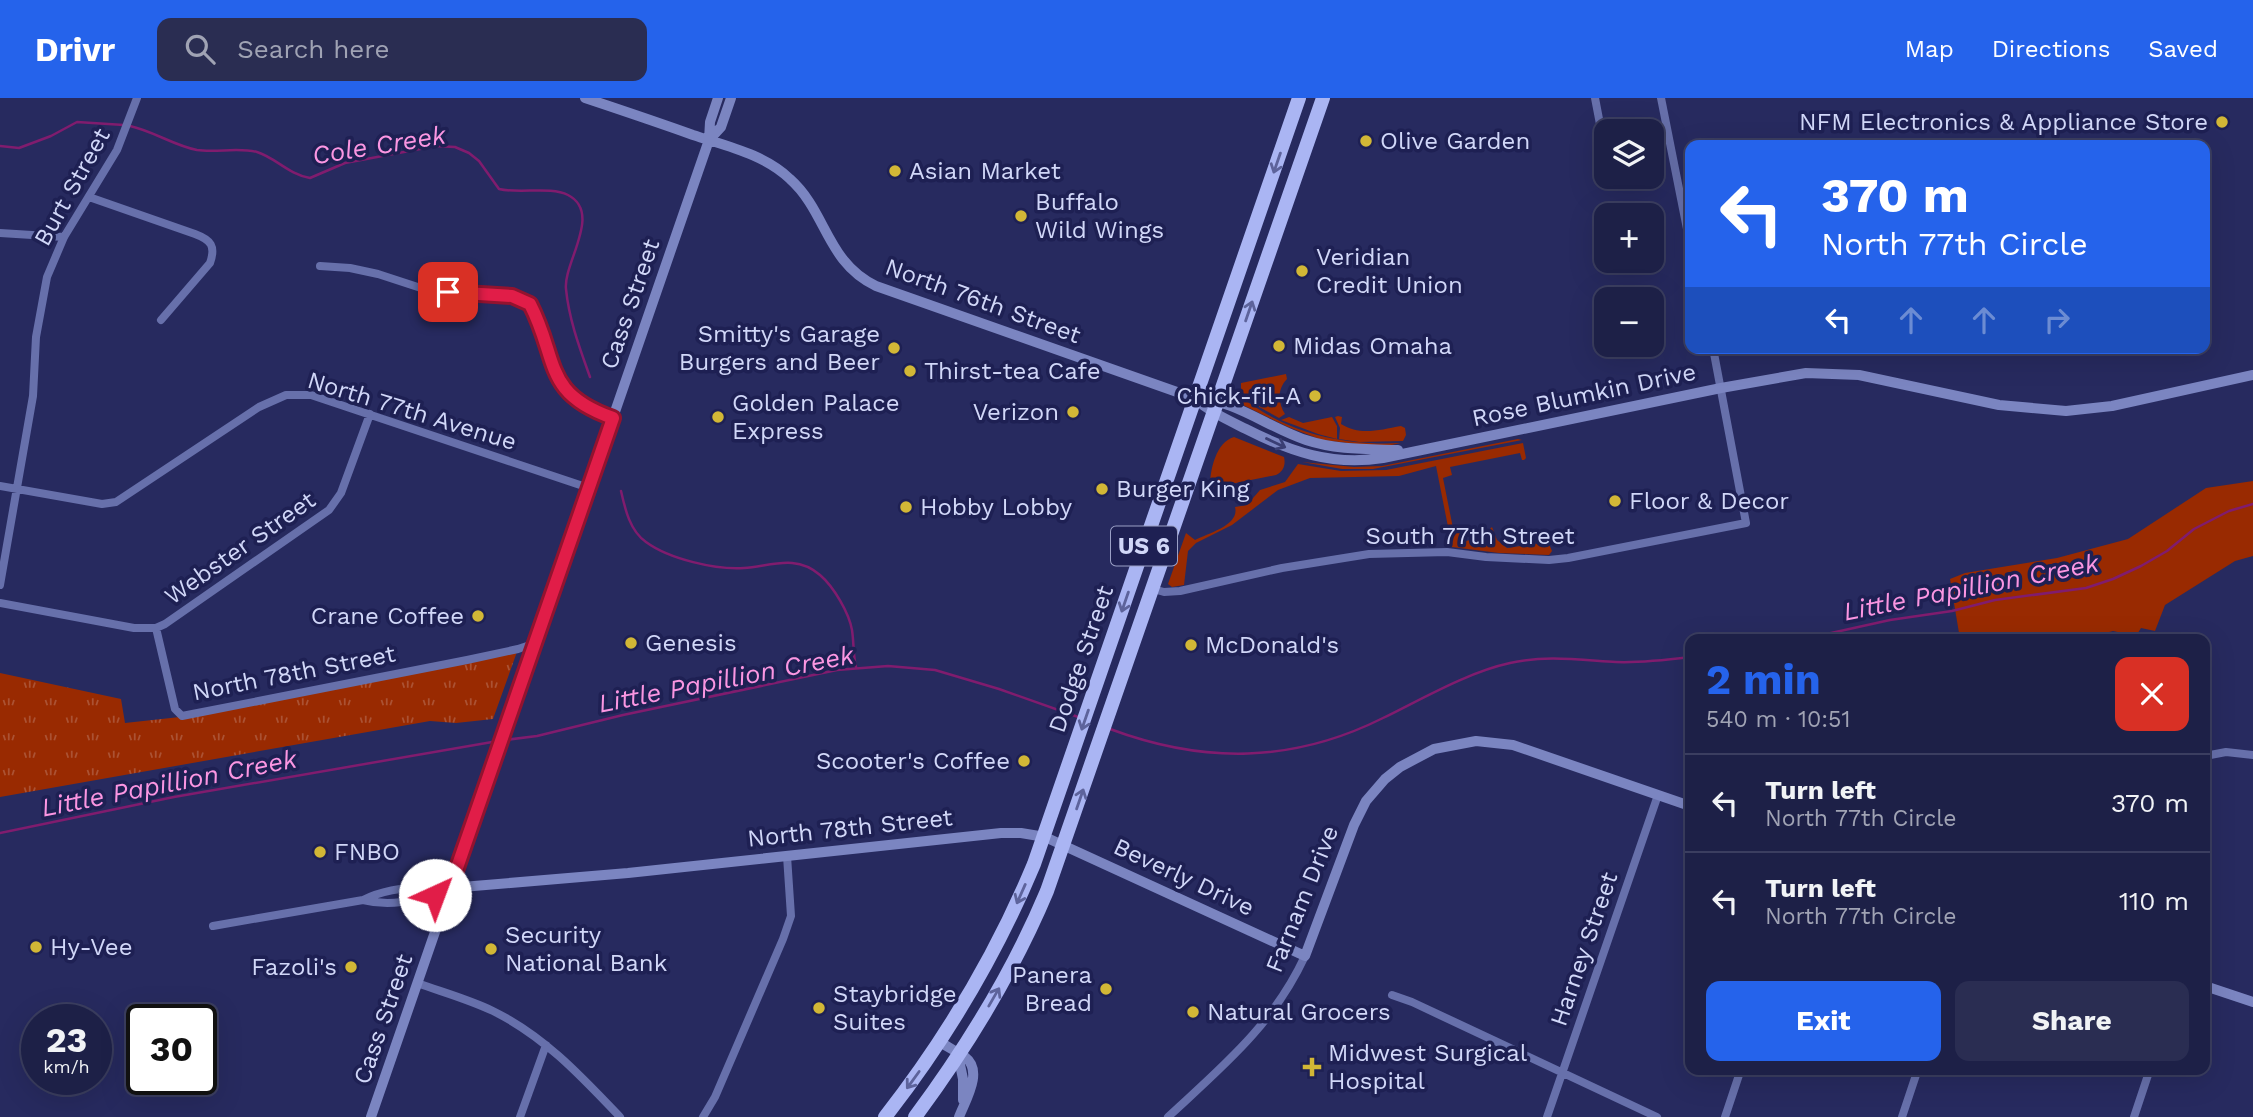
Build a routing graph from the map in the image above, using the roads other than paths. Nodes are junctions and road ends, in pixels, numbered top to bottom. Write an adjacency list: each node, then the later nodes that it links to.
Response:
1 (137, 98): 11 (street, Burt Street)
2 (585, 98): 10 (main road, North 76th Street)
3 (719, 98): 10 (main road, Cass Street)
4 (731, 98): 10 (main road, Cass Street)
5 (1300, 98): 20 (highway, Dodge Street / US 6, one-way to 20)
6 (1323, 98): 21 (highway, Dodge Street / US 6, one-way to 6)
7 (1595, 98): 9 (street)
8 (1661, 98): 12 (street)
9 (1599, 119)
10 (709, 140): 20 (main road, North 76th Street); 23 (main road, Cass Street)
11 (89, 197): 14 (street, Burt Street); 16 (street)
12 (1685, 219)
13 (0, 233): 14 (street)
14 (64, 237): 26 (street, Burt Street)
15 (320, 266): 23 (street)
16 (161, 320)
17 (1714, 354): 19 (street)
18 (2253, 375): 19 (main road, Rose Blumkin Drive)
19 (1721, 388): 21 (main road, Rose Blumkin Drive); 28 (street, South 77th Street)
20 (1194, 398): 21 (main road, North 76th Street); 36 (highway, Dodge Street / US 6, one-way to 36)
21 (1217, 407): 28 (highway, Dodge Street / US 6)
22 (370, 414): 25 (street, North 77th Avenue); 26 (street, North 77th Avenue); 30 (street, Webster Street)
23 (613, 418): 25 (main road, Cass Street)
24 (0, 486): 26 (street, North 77th Avenue)
25 (589, 488): 31 (main road, Cass Street)
26 (18, 489): 27 (street, Burt Street)
27 (0, 585)
28 (1153, 589): 37 (highway, Dodge Street / US 6, one-way to 28)
29 (0, 603): 30 (street)
30 (156, 628): 31 (street, North 78th Street)
31 (536, 643): 39 (main road, Cass Street)
32 (2252, 752): 33 (street)
33 (2210, 755)
34 (1658, 795): 35 (main road, Farnam Drive); 41 (main road, Farnam Drive); 49 (street, Harney Street)
35 (1685, 804)
36 (1045, 837): 37 (main road, Beverly Drive); 38 (main road, North 78th Street); 46 (highway, Dodge Street / US 6, one-way to 46)
37 (1064, 846): 41 (main road, Beverly Drive); 48 (highway, Dodge Street / US 6, one-way to 37)
38 (787, 856): 39 (main road, North 78th Street); 57 (street)
39 (450, 888): 40 (street); 42 (main road, Cass Street)
40 (213, 926)
41 (1305, 956): 60 (street, Farnam Drive)
42 (417, 983): 47 (street); 54 (main road, Cass Street)
43 (2210, 988): 45 (main road)
44 (1392, 995): 49 (street)
45 (2253, 1002)
46 (940, 1042): 48 (main road); 58 (highway, US 6, one-way to 58)
47 (546, 1045): 55 (street); 56 (street)
48 (958, 1055): 53 (main road); 59 (highway, US 6)
49 (1561, 1074): 61 (street, Harney Street); 62 (street)
50 (1739, 1075): 63 (street)
51 (1916, 1075): 64 (street)
52 (2148, 1075): 65 (street)
53 (961, 1113)
54 (371, 1117)
55 (520, 1117)
56 (620, 1117)
57 (703, 1117)
58 (885, 1117)
59 (915, 1117)
60 (1168, 1117)
61 (1547, 1117)
62 (1657, 1117)
63 (1725, 1117)
64 (1902, 1117)
65 (2134, 1117)

